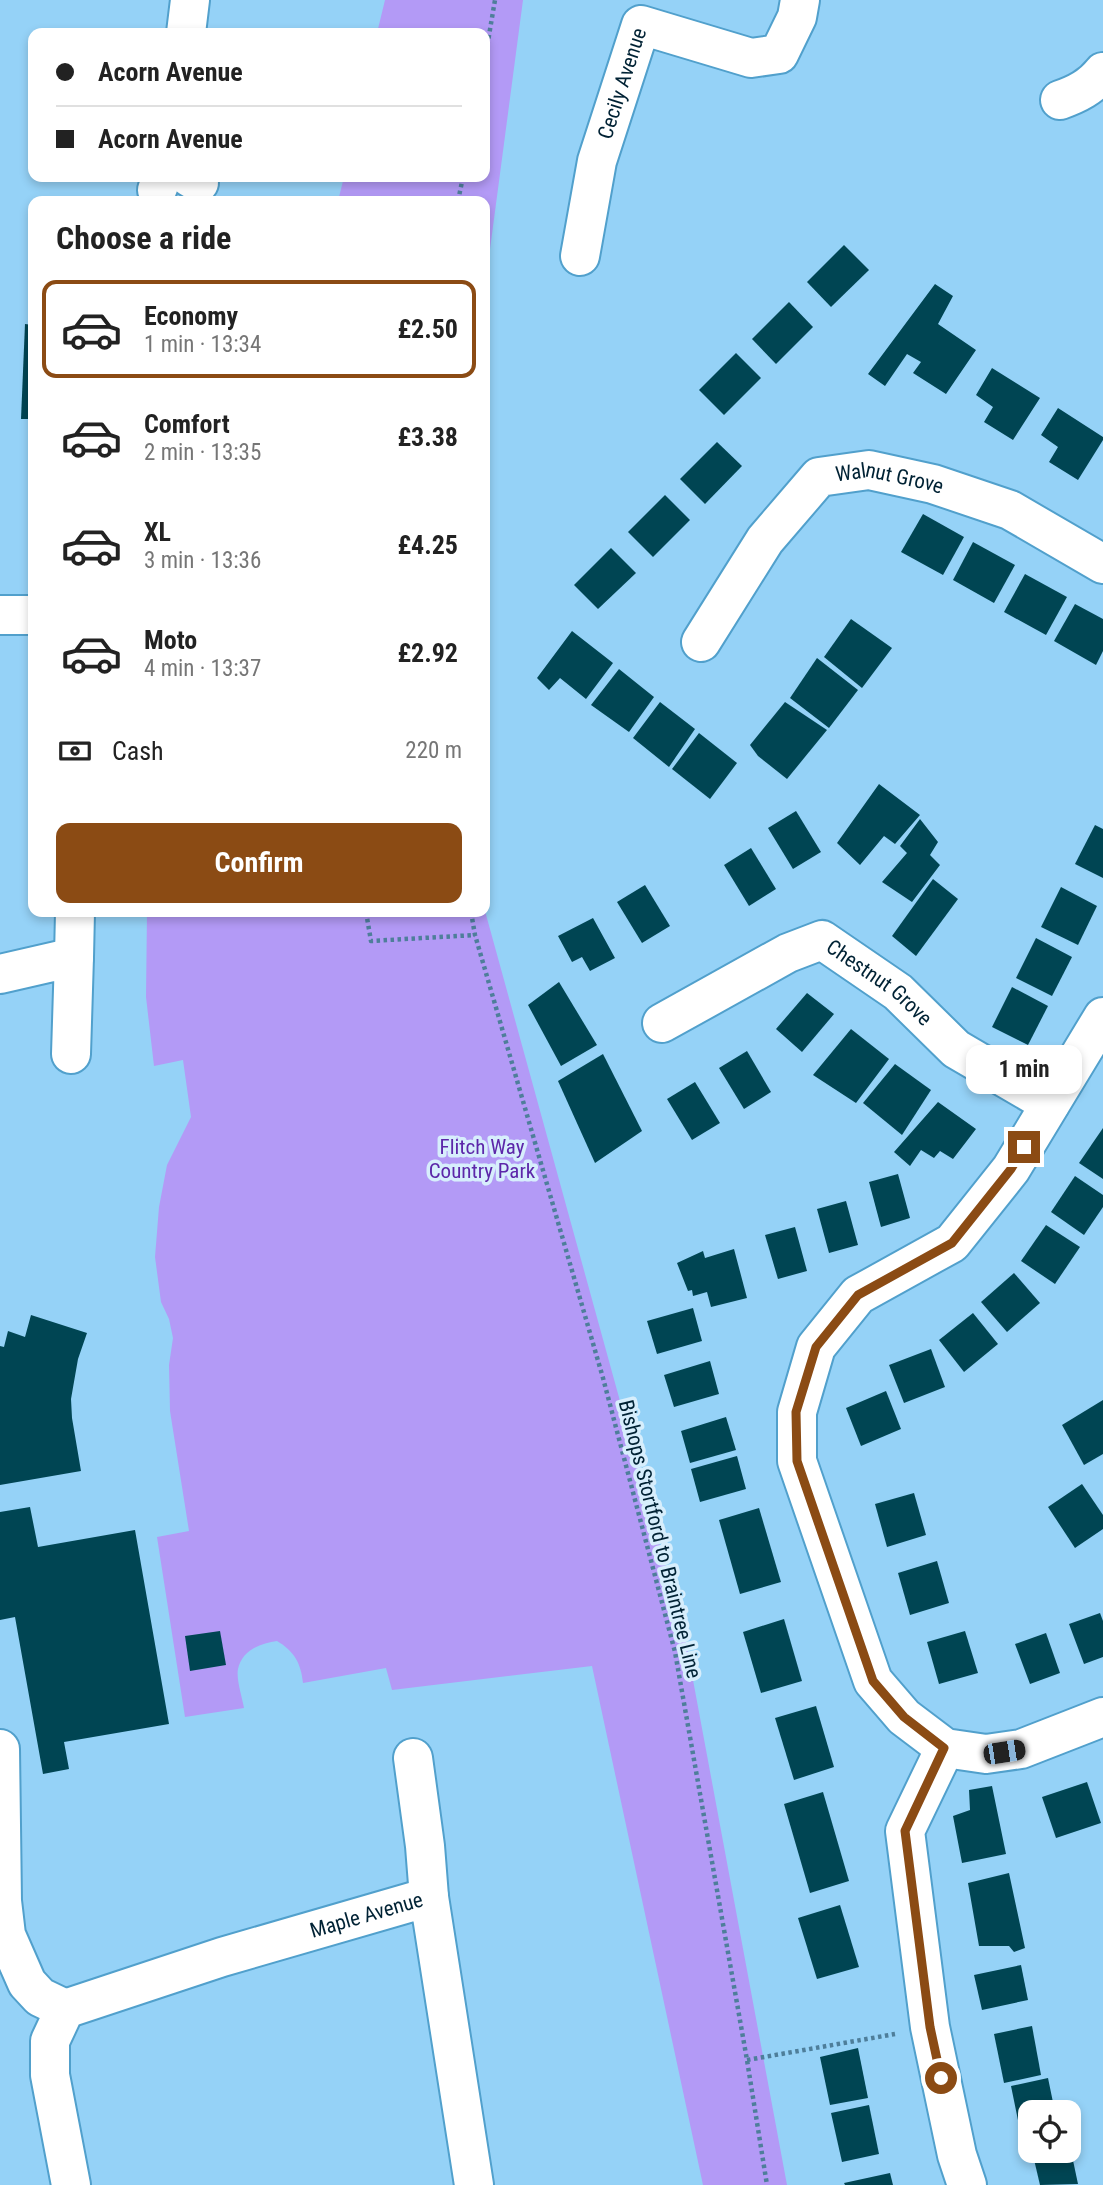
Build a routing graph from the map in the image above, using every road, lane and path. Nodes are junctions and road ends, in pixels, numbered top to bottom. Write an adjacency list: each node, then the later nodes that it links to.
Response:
1 (190, 0): 4 (street)
2 (495, 0): 5 (path)
3 (800, 0): 8 (street, Cecily Avenue)
4 (187, 28)
5 (490, 30)
6 (1103, 72): 7 (street)
7 (1060, 100)
8 (580, 256)
9 (1103, 564): 12 (street, Walnut Grove)
10 (0, 615): 11 (street)
11 (28, 615)
12 (701, 642)
13 (75, 917): 17 (street)
14 (367, 917): 16 (path)
15 (472, 917): 16 (path, Bishops Stortford to Braintree Line)
16 (475, 935): 30 (path, Bishops Stortford to Braintree Line)
17 (74, 957): 18 (street); 21 (street)
18 (0, 974)
19 (1103, 1017): 22 (street)
20 (662, 1023): 22 (street, Chestnut Grove)
21 (71, 1054)
22 (1050, 1104): 24 (street)
23 (1103, 1717): 24 (street)
24 (944, 1748): 29 (street)
25 (0, 1749): 28 (street)
26 (413, 1758): 27 (street)
27 (429, 1897): 28 (street, Maple Avenue); 32 (street, Maple Avenue)
28 (65, 2009): 31 (street)
29 (930, 2027): 30 (path); 34 (street)
30 (747, 2060): 33 (path, Bishops Stortford to Braintree Line)
31 (71, 2185)
32 (474, 2185)
33 (767, 2185)
34 (967, 2185)

